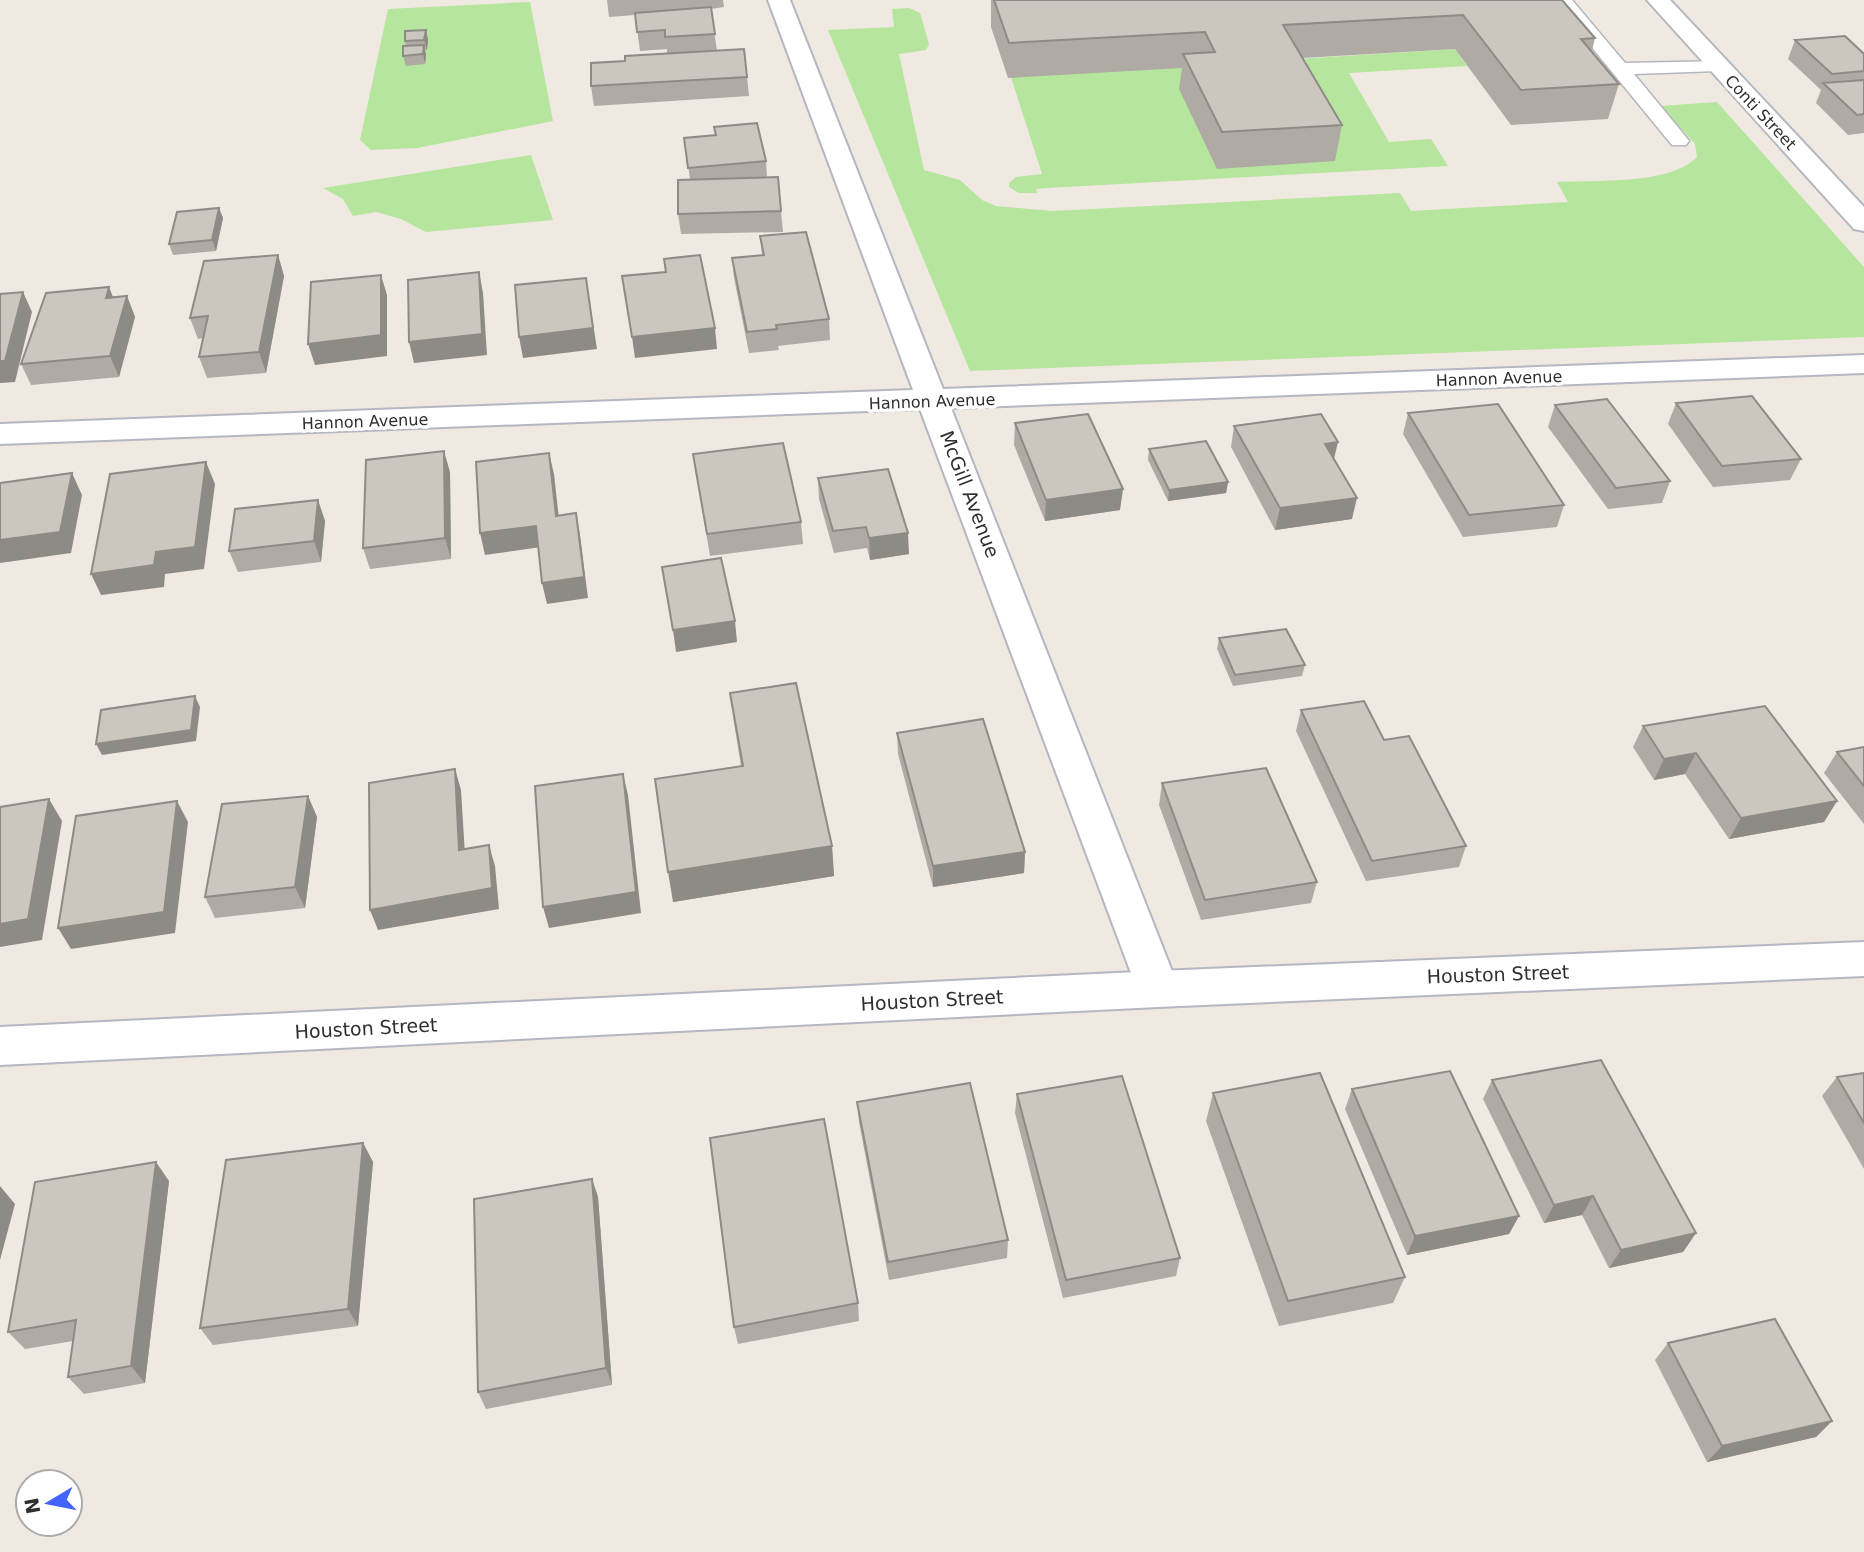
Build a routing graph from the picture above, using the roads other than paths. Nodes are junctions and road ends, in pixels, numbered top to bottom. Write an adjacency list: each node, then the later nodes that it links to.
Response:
1 (779, 0): 9 (street, McGill Avenue)
2 (1562, 0): 5 (lane)
3 (1658, 0): 4 (street, Conti Street)
4 (1718, 65): 5 (lane); 7 (street, Conti Street)
5 (1619, 69): 6 (lane)
6 (1679, 141)
7 (1864, 223)
8 (1864, 364): 9 (street, Hannon Avenue)
9 (934, 401): 10 (street, Hannon Avenue); 12 (street, McGill Avenue)
10 (0, 434)
11 (1864, 959): 12 (street, Houston Street)
12 (1158, 989): 13 (street, Houston Street)
13 (0, 1046)

